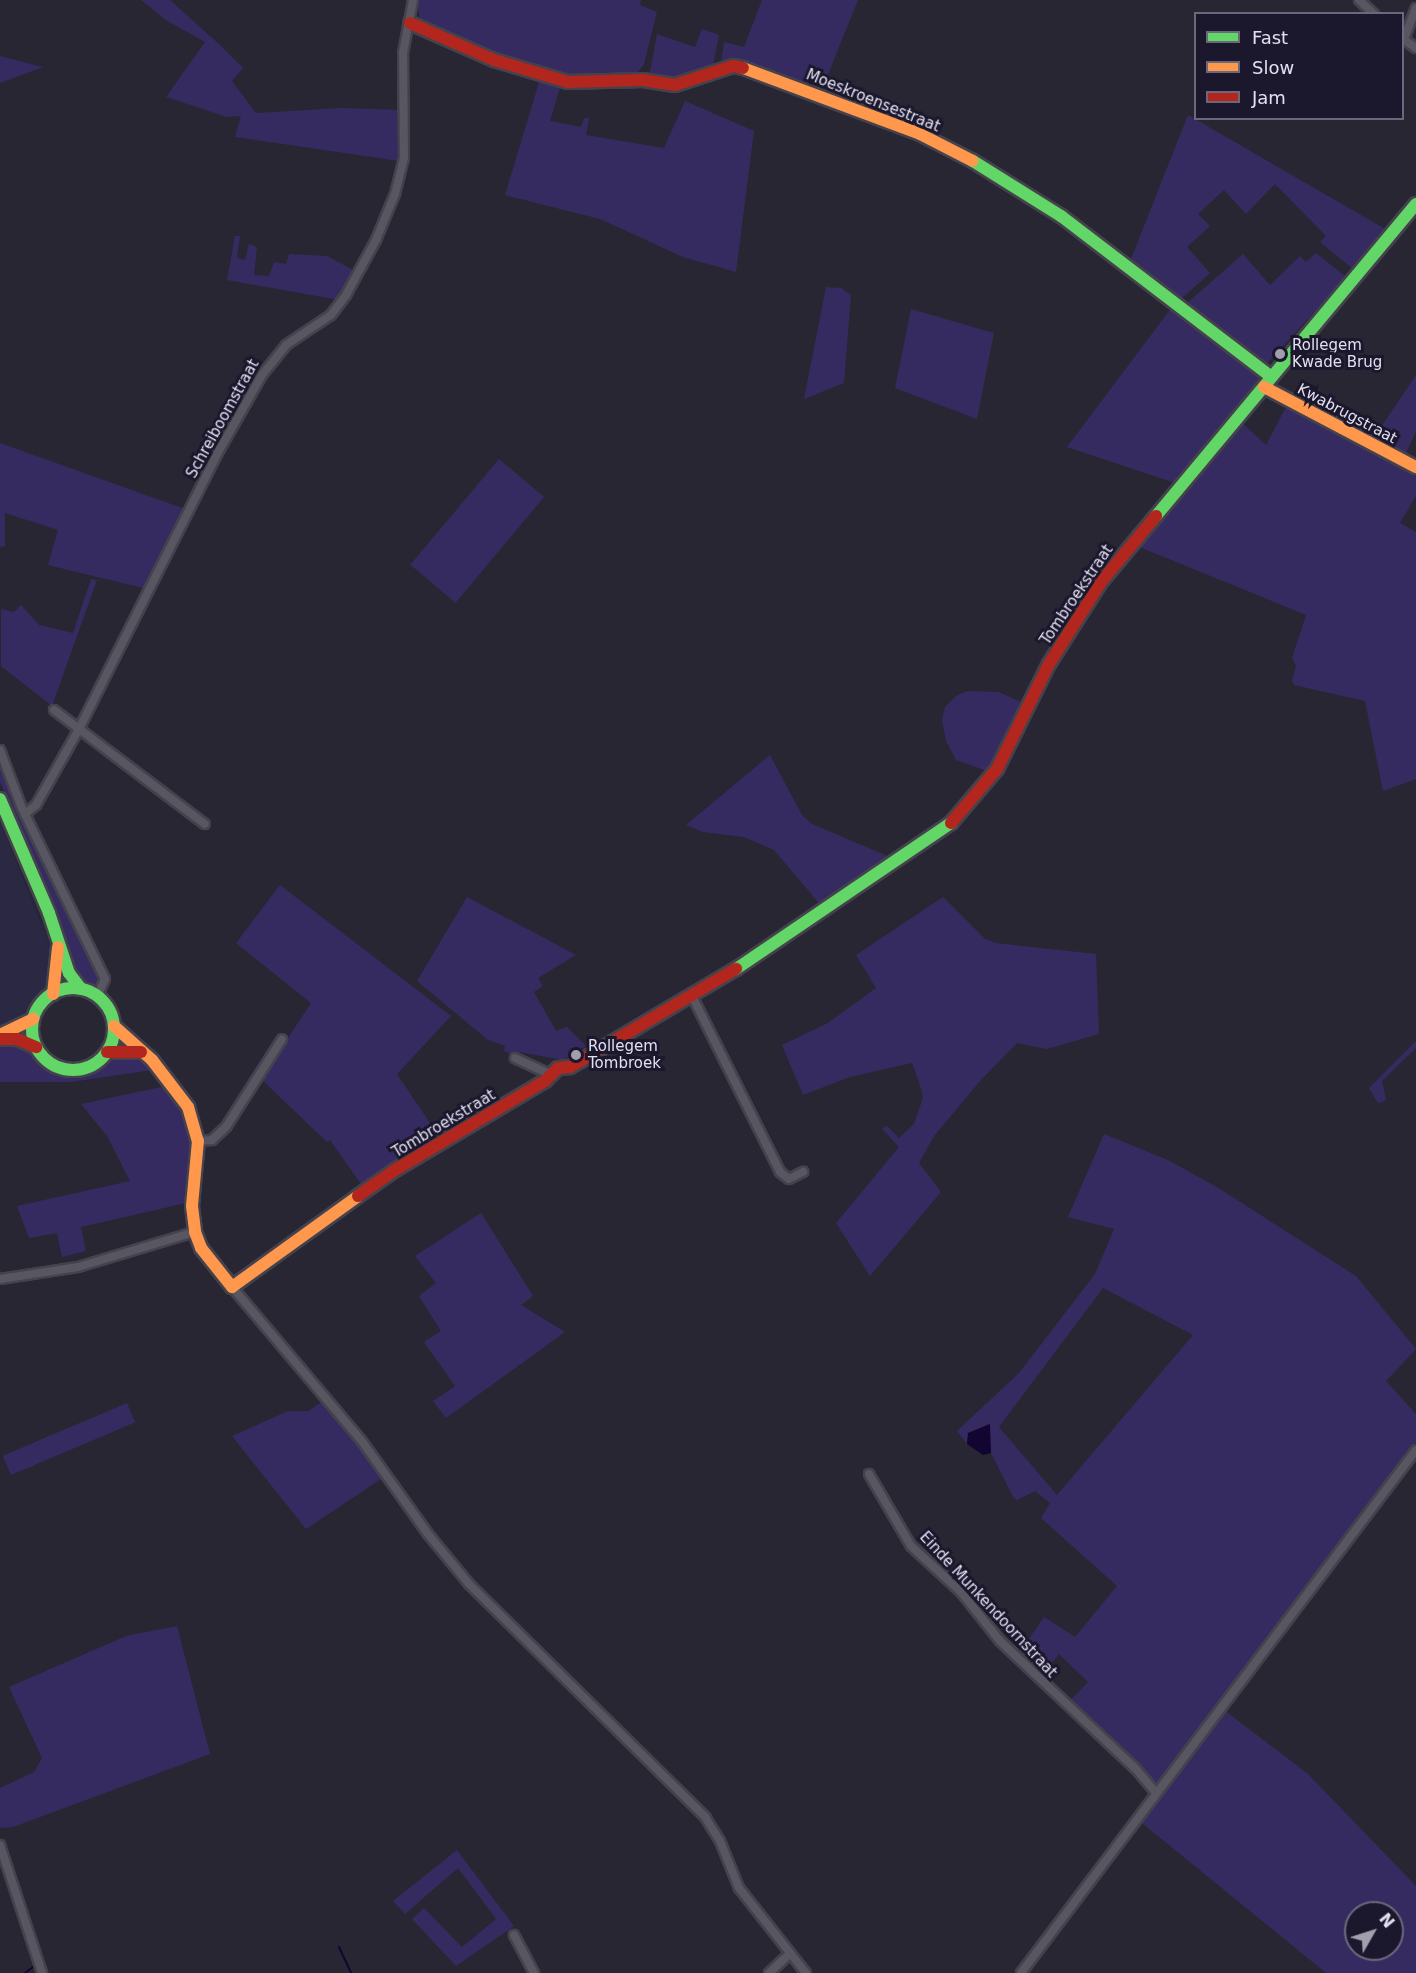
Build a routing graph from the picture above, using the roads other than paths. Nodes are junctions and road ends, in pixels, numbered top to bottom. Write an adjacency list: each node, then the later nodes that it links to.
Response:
1 (413, 0): 5 (street, Schreiboomstraat)
2 (1359, 0): 4 (street)
3 (1416, 8): 6 (street)
4 (1372, 12)
5 (410, 23): 8 (street, Moeskroensestraat); 11 (street, Schreiboomstraat)
6 (1404, 37)
7 (1416, 204): 8 (street, Tombroekstraat)
8 (1267, 381): 9 (street, Kwabrugstraat); 17 (street, Tombroekstraat)
9 (1416, 467)
10 (54, 710): 11 (street)
11 (79, 729): 14 (street, Schreiboomstraat); 15 (street)
12 (0, 750): 14 (street)
13 (0, 799): 16 (street)
14 (25, 814): 21 (street)
15 (205, 824)
16 (58, 945): 18 (street); 19 (street)
17 (738, 965): 20 (street, Tombroekstraat); 22 (street, Tombroekstraat)
18 (81, 989): 19 (street); 21 (street)
19 (53, 994): 23 (street)
20 (692, 996): 22 (street, Tombroekstraat); 33 (street)
21 (97, 997): 24 (street)
22 (679, 1002): 31 (street, Tombroekstraat)
23 (33, 1019): 25 (street); 27 (street)
24 (114, 1026): 28 (street); 29 (street)
25 (0, 1037): 27 (street)
26 (282, 1039): 32 (street)
27 (36, 1047): 28 (street)
28 (107, 1052): 29 (street)
29 (145, 1053): 32 (street)
30 (515, 1058): 31 (street)
31 (549, 1074): 36 (street, Tombroekstraat)
32 (198, 1141): 34 (street)
33 (803, 1172)
34 (195, 1232): 35 (street); 36 (street)
35 (0, 1279)
36 (232, 1287): 42 (street)
37 (1416, 1450): 39 (street)
38 (869, 1474): 39 (street, Einde Munkendoornstraat)
39 (1155, 1792): 47 (street)
40 (0, 1845): 43 (street)
41 (514, 1935): 44 (street)
42 (788, 1955): 45 (street); 46 (street)
43 (42, 1973)
44 (534, 1973)
45 (769, 1973)
46 (806, 1973)
47 (1021, 1973)

